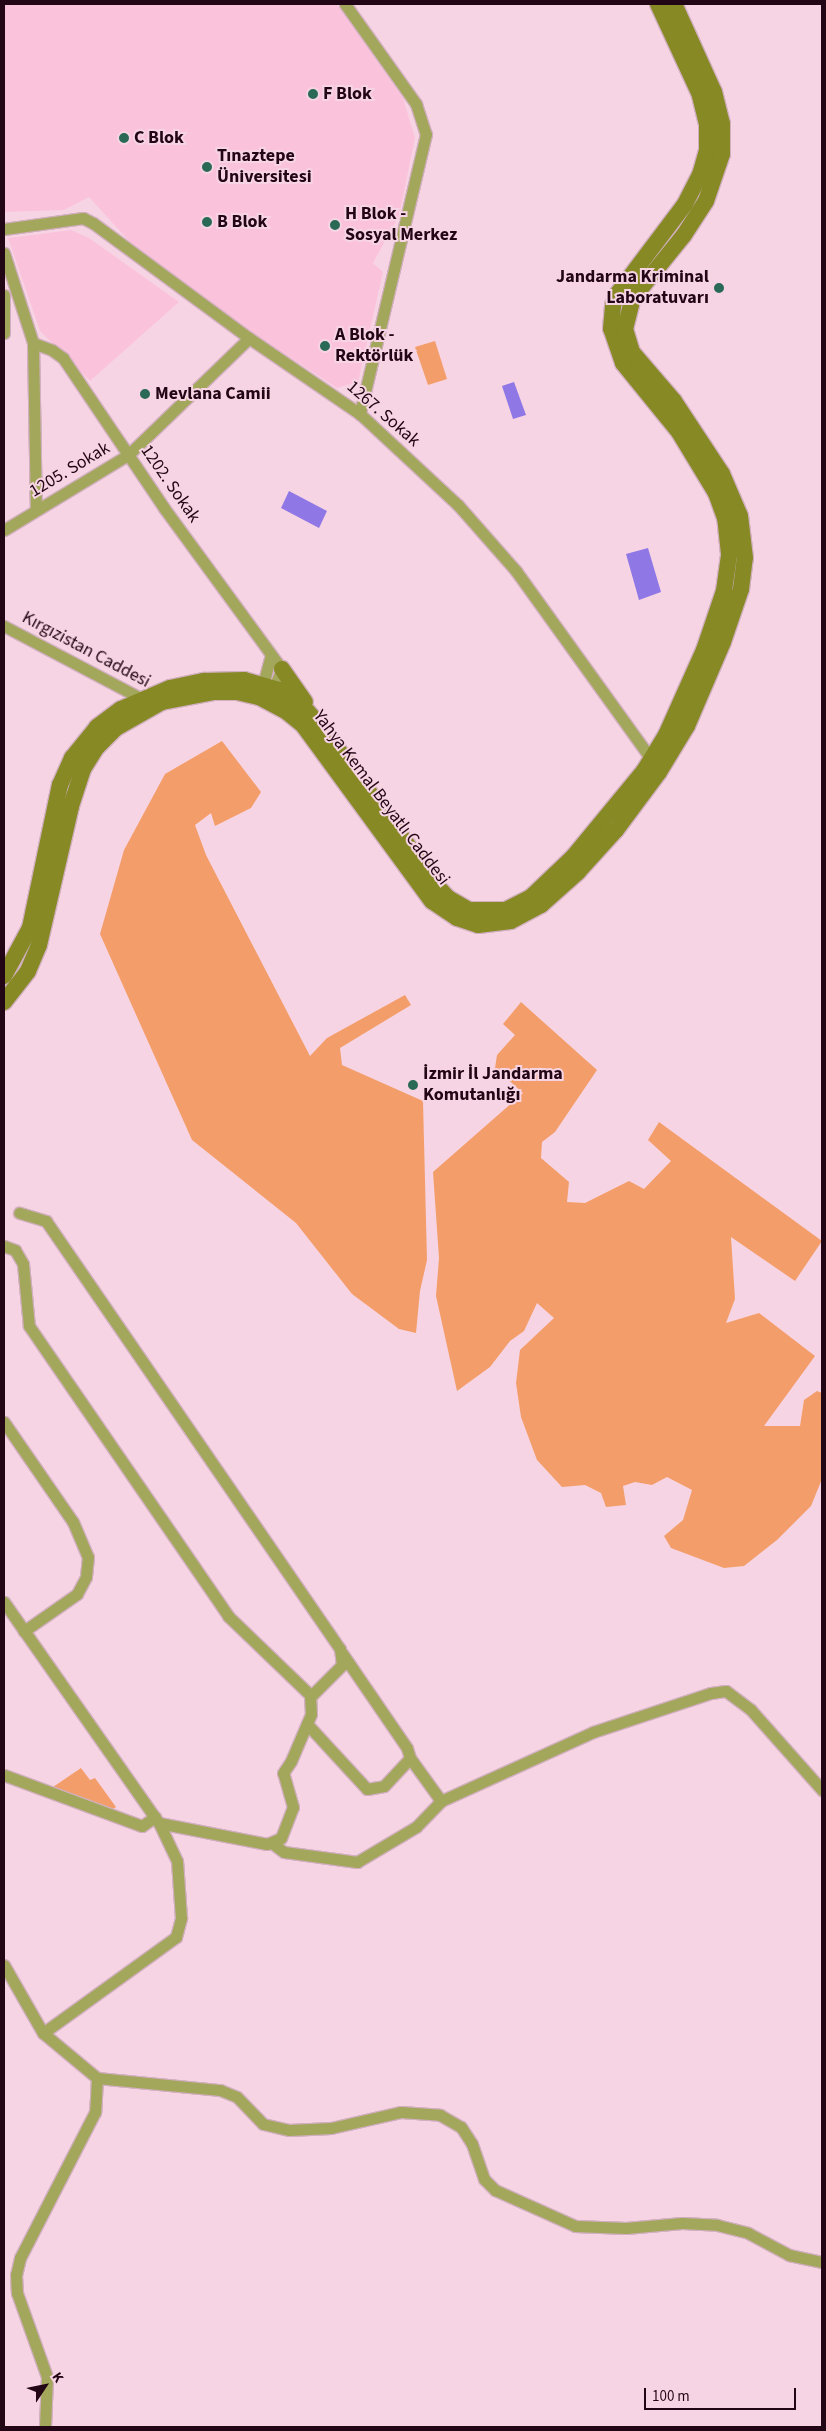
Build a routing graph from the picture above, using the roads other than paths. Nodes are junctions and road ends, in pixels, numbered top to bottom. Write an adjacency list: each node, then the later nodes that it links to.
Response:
1 (345, 4): 10 (street)
2 (658, 4): 20 (main road, Yahya Kemal Beyatlı Caddesi)
3 (674, 4): 17 (main road, Yahya Kemal Beyatlı Caddesi)
4 (4, 229): 8 (street, 1267. Sokak)
5 (4, 253): 9 (street)
6 (4, 294): 7 (street)
7 (4, 333)
8 (249, 338): 10 (street, 1267. Sokak); 11 (street, 1205. Sokak)
9 (34, 343): 11 (street, 1202. Sokak); 12 (street)
10 (360, 414): 20 (street, 1267. Sokak)
11 (128, 455): 12 (street, 1205. Sokak); 15 (street, 1202. Sokak)
12 (36, 510): 13 (street, 1205. Sokak)
13 (4, 530)
14 (4, 626): 18 (street, Kırgızistan Caddesi)
15 (271, 656): 16 (street, 1202. Sokak); 17 (street)
16 (282, 669): 17 (street); 19 (main road)
17 (266, 692): 18 (main road, Yahya Kemal Beyatlı Caddesi); 19 (main road, Yahya Kemal Beyatlı Caddesi)
18 (148, 702): 21 (main road, Yahya Kemal Beyatlı Caddesi); 22 (main road, Yahya Kemal Beyatlı Caddesi)
19 (320, 725): 20 (main road, Yahya Kemal Beyatlı Caddesi)
20 (651, 760)
21 (4, 976)
22 (4, 1002)
23 (19, 1213): 28 (street)
24 (4, 1246): 29 (street)
25 (4, 1422): 27 (street)
26 (4, 1602): 27 (street)
27 (24, 1631): 35 (street)
28 (340, 1649): 29 (street); 31 (street)
29 (310, 1695): 30 (street)
30 (306, 1724): 31 (street); 36 (street)
31 (410, 1758): 34 (street)
32 (4, 1775): 35 (street)
33 (822, 1790): 34 (street)
34 (441, 1801): 36 (street)
35 (157, 1820): 36 (street); 38 (street)
36 (272, 1843)
37 (4, 1965): 38 (street)
38 (43, 2033): 39 (street)
39 (97, 2078): 40 (street); 41 (street)
40 (822, 2262)
41 (44, 2426)

